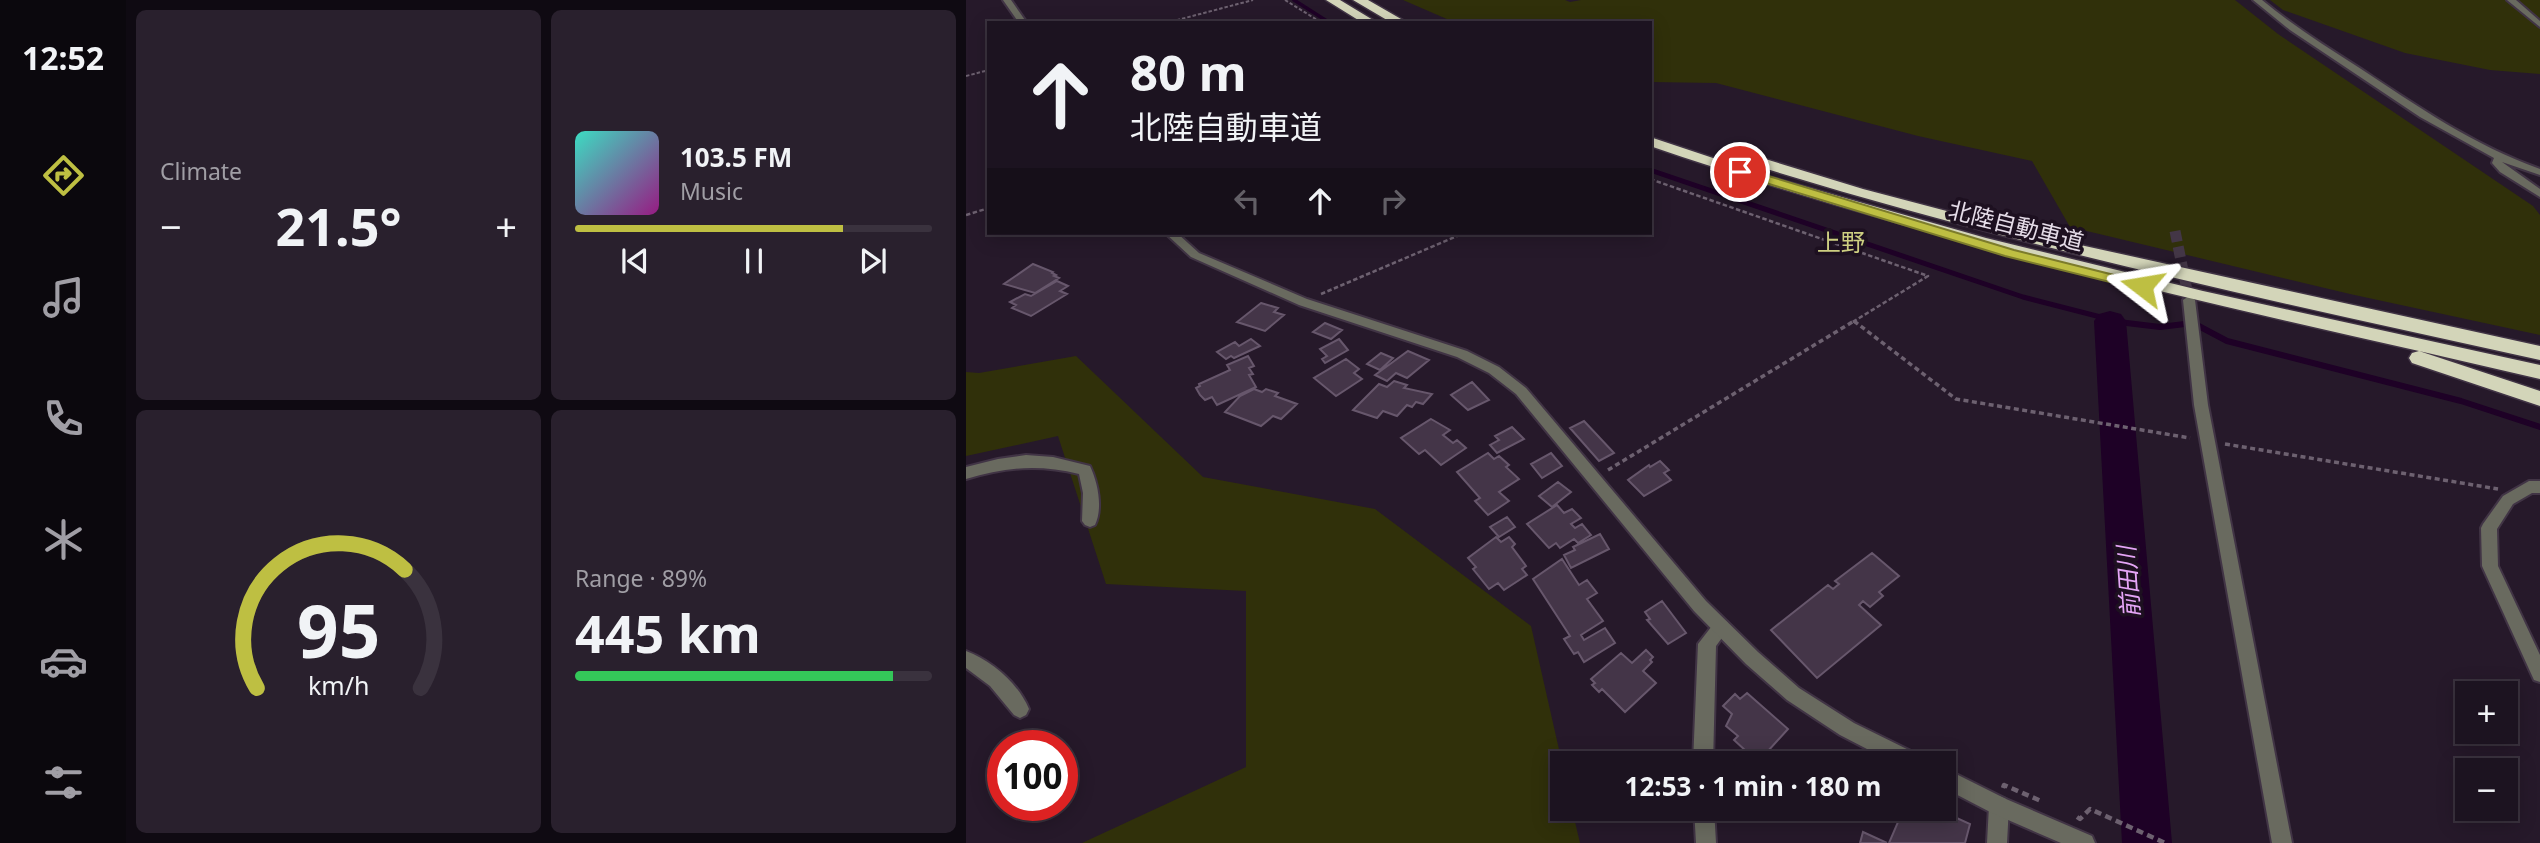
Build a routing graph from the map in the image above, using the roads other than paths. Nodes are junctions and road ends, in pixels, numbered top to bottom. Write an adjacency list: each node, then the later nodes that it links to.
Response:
1 (1007, 0): 6 (street)
2 (1332, 0): 7 (highway)
3 (1359, 0): 8 (highway)
4 (2257, 0): 12 (street)
5 (2511, 0): 9 (street)
6 (1022, 21)
7 (1369, 21)
8 (1398, 21)
9 (2540, 25)
10 (1652, 128): 18 (highway, 北陸自動車道)
11 (1652, 142): 15 (highway, 北陸自動車道)
12 (2499, 157): 13 (street); 14 (street)
13 (2540, 172)
14 (2540, 194)
15 (1940, 232): 19 (highway, 北陸自動車道); 20 (highway)
16 (1173, 235): 24 (street)
17 (2189, 300): 36 (street)
18 (2540, 353)
19 (2540, 372)
20 (2540, 399)
21 (966, 473): 23 (street)
22 (2540, 487): 26 (street)
23 (1090, 521)
24 (1721, 627): 28 (street); 29 (street)
25 (966, 659): 27 (street)
26 (2540, 674)
27 (1020, 709)
28 (1703, 751)
29 (1890, 751)
30 (1956, 784): 31 (street)
31 (1999, 806): 34 (street); 35 (street)
32 (1705, 821): 33 (street)
33 (1706, 843)
34 (1997, 843)
35 (2085, 843)
36 (2282, 843)

